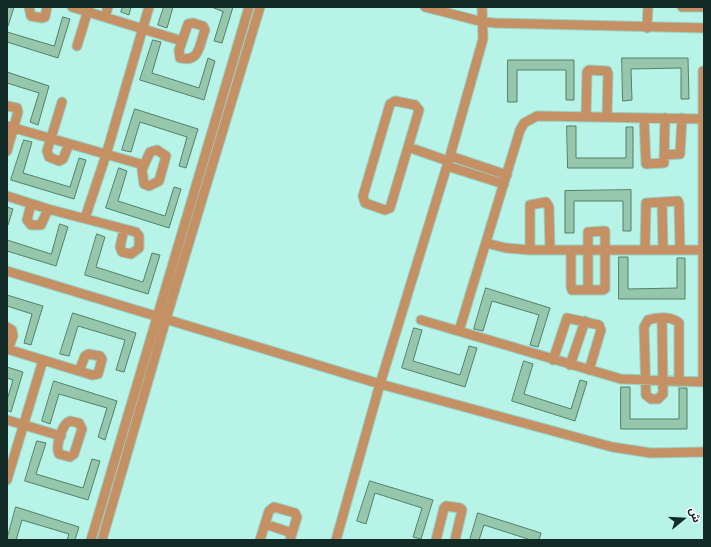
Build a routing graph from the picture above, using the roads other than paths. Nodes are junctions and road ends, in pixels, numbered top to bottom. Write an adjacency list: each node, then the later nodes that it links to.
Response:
1 (29, 7): 2 (street)
2 (47, 7)
3 (72, 7): 13 (street)
4 (108, 7): 14 (street)
5 (149, 7): 16 (street)
6 (249, 7): 58 (street)
7 (260, 7): 58 (street)
8 (425, 7): 15 (street)
9 (482, 7): 15 (street)
10 (648, 7): 17 (street)
11 (682, 7): 12 (street)
12 (704, 7)
13 (88, 9): 14 (street); 20 (street)
14 (105, 17): 16 (street)
15 (483, 22): 17 (street); 37 (street)
16 (143, 28): 19 (street); 35 (street)
17 (647, 28): 18 (street)
18 (704, 28)
19 (182, 41)
20 (78, 46)
21 (703, 71): 29 (street)
22 (62, 102): 31 (street)
23 (7, 106): 30 (street)
24 (586, 117): 25 (street); 25 (street); 39 (street)
25 (607, 117): 26 (street)
26 (644, 118): 27 (street); 36 (street)
27 (665, 118): 28 (street); 36 (street)
28 (682, 118): 29 (street); 36 (street)
29 (704, 119): 55 (street)
30 (10, 127): 31 (street); 34 (street)
31 (51, 139): 32 (street); 32 (street)
32 (69, 144): 35 (street)
33 (408, 147): 33 (street); 37 (street)
34 (7, 151)
35 (106, 155): 38 (street); 44 (street)
36 (664, 155)
37 (448, 161): 39 (street); 74 (street)
38 (144, 165)
39 (505, 179): 46 (street)
40 (7, 196): 42 (street)
41 (662, 202): 52 (street); 53 (street); 54 (street)
42 (31, 204): 43 (street); 43 (street)
43 (48, 209): 44 (street)
44 (85, 218): 45 (street)
45 (124, 229)
46 (486, 243): 47 (street); 63 (street)
47 (530, 250): 48 (street); 48 (street)
48 (550, 250): 49 (street)
49 (571, 250): 50 (street); 57 (street)
50 (588, 250): 51 (street); 51 (street); 57 (street)
51 (606, 250): 52 (street); 57 (street)
52 (644, 250): 53 (street)
53 (663, 250): 54 (street)
54 (680, 250): 55 (street)
55 (704, 250): 73 (street)
56 (7, 271): 58 (street)
57 (588, 290)
58 (162, 318): 74 (street); 82 (street); 83 (street)
59 (662, 319): 70 (street); 71 (street); 72 (street)
60 (421, 320): 63 (street)
61 (585, 321): 66 (street); 67 (street); 68 (street)
62 (7, 327): 64 (street)
63 (459, 332): 66 (street)
64 (8, 349): 65 (street)
65 (42, 360): 69 (street); 76 (street)
66 (553, 360): 67 (street)
67 (570, 365): 68 (street)
68 (588, 370): 70 (street)
69 (79, 371)
70 (644, 381): 71 (street); 71 (street)
71 (664, 381): 72 (street)
72 (679, 382): 73 (street)
73 (704, 382)
74 (380, 384): 78 (street); 85 (street)
75 (7, 420): 76 (street)
76 (23, 425): 77 (street); 79 (street)
77 (61, 436)
78 (704, 452)
79 (7, 480)
80 (265, 524): 81 (street); 81 (street); 84 (street)
81 (291, 537)
82 (91, 540)
83 (102, 540)
84 (260, 540)
85 (336, 540)
86 (436, 540): 87 (street)
87 (455, 540)

